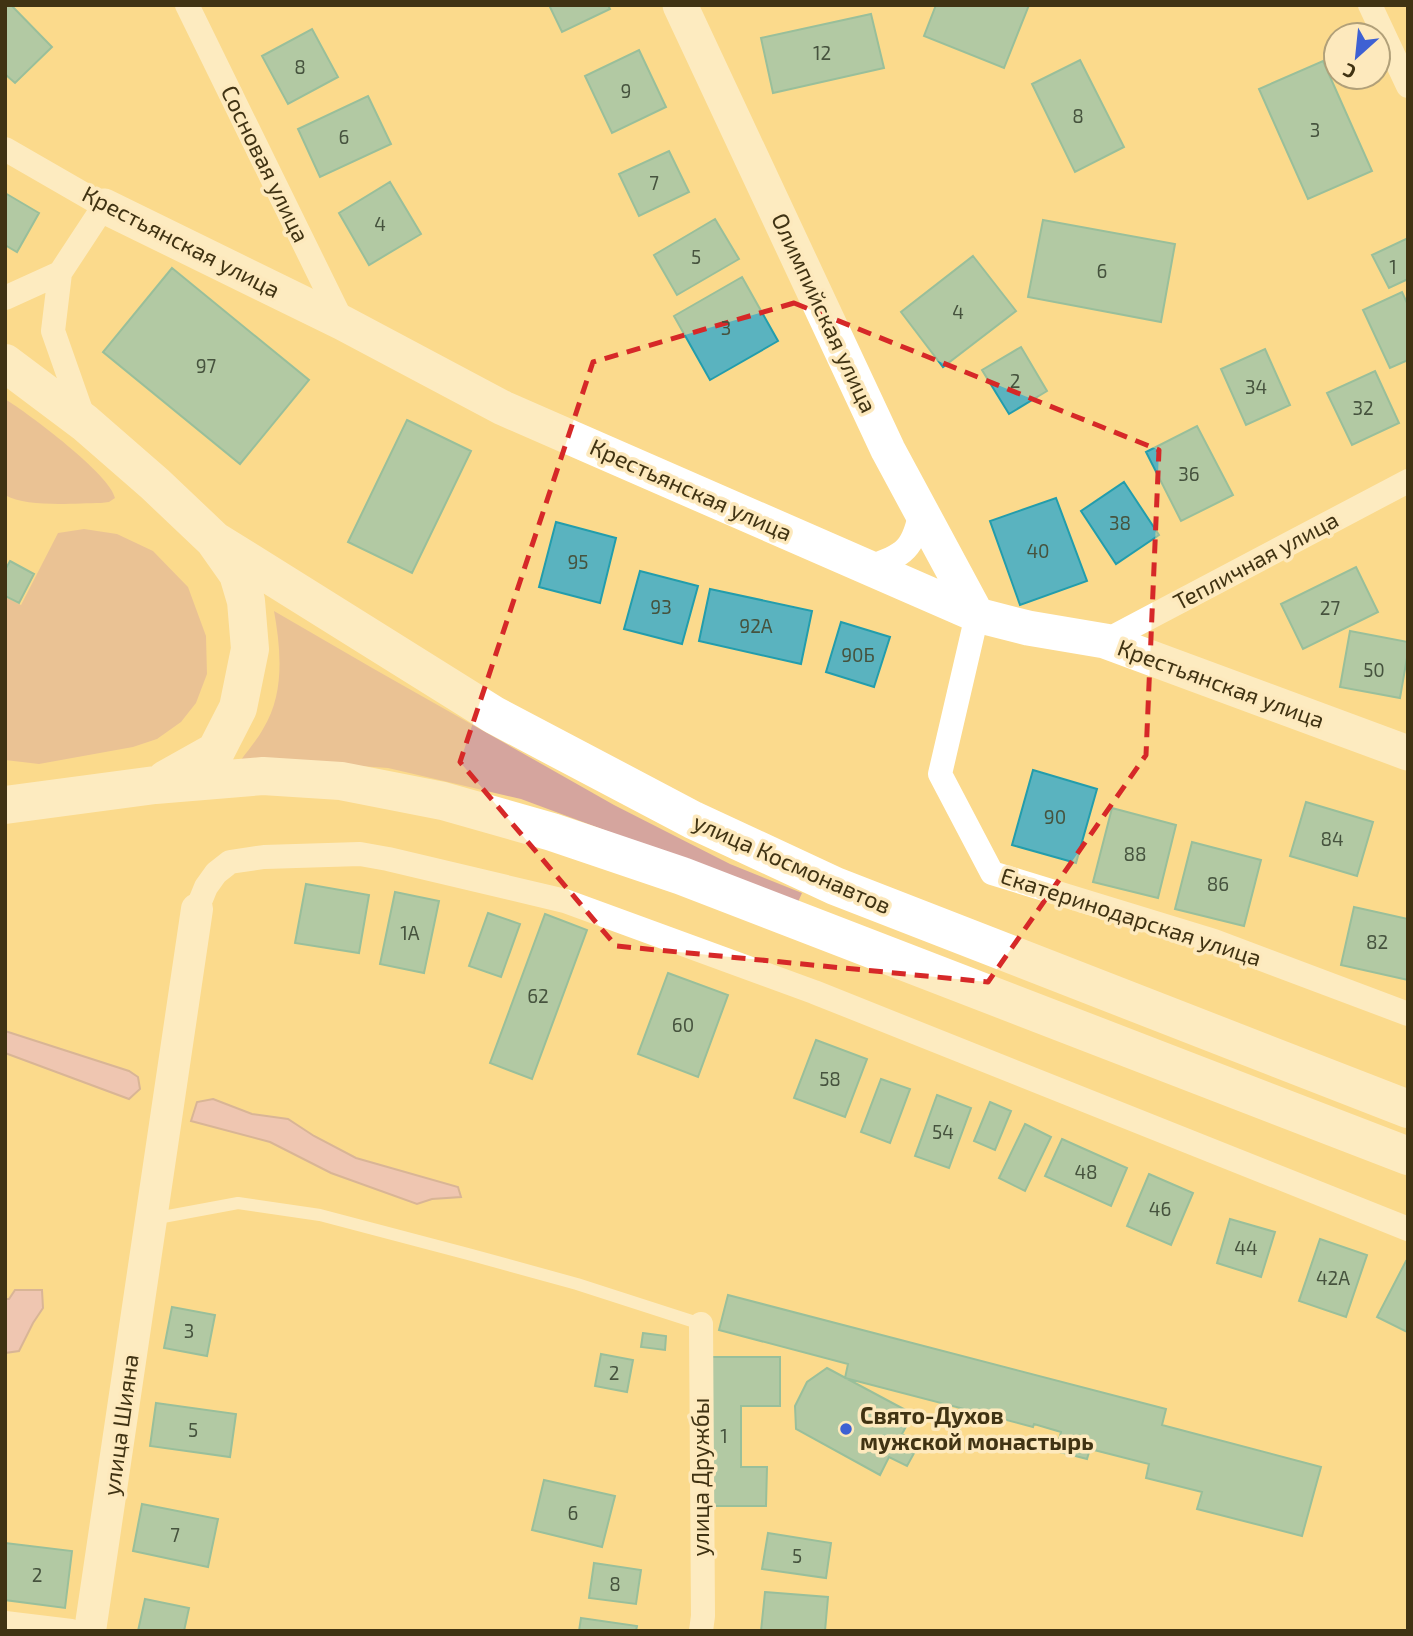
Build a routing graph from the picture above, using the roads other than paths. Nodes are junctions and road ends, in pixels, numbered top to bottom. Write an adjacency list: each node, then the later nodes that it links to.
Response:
1 (187, 5): 9 (street, Сосновая улица)
2 (680, 5): 13 (main road, Олимпийская улица)
3 (1370, 5): 4 (street)
4 (1408, 86)
5 (5, 149): 6 (street, Крестьянская улица)
6 (104, 206): 7 (street); 9 (main road, Крестьянская улица)
7 (60, 273): 8 (street); 11 (street)
8 (5, 298)
9 (343, 323): 15 (main road, Крестьянская улица)
10 (5, 363): 11 (main road)
11 (85, 422): 14 (main road)
12 (1408, 481): 17 (street, Тепличная улица)
13 (921, 510): 15 (street); 16 (main road, Олимпийская улица)
14 (214, 540): 19 (main road); 23 (main road, улица Космонавтов)
15 (868, 567): 16 (main road, Крестьянская улица)
16 (977, 615): 17 (main road, Крестьянская улица); 22 (street, Екатеринодарская улица)
17 (1105, 641): 18 (main road, Крестьянская улица)
18 (1408, 752)
19 (155, 785): 20 (main road); 24 (main road)
20 (6, 805)
21 (198, 909): 25 (street, улица Шияна); 26 (street)
22 (1408, 1014)
23 (1408, 1109)
24 (1408, 1156)
25 (150, 1220): 27 (lane); 30 (street, улица Шияна)
26 (1408, 1229)
27 (701, 1324): 31 (street, улица Дружбы)
28 (5, 1623): 29 (street)
29 (71, 1631)
30 (90, 1631)
31 (701, 1631)

